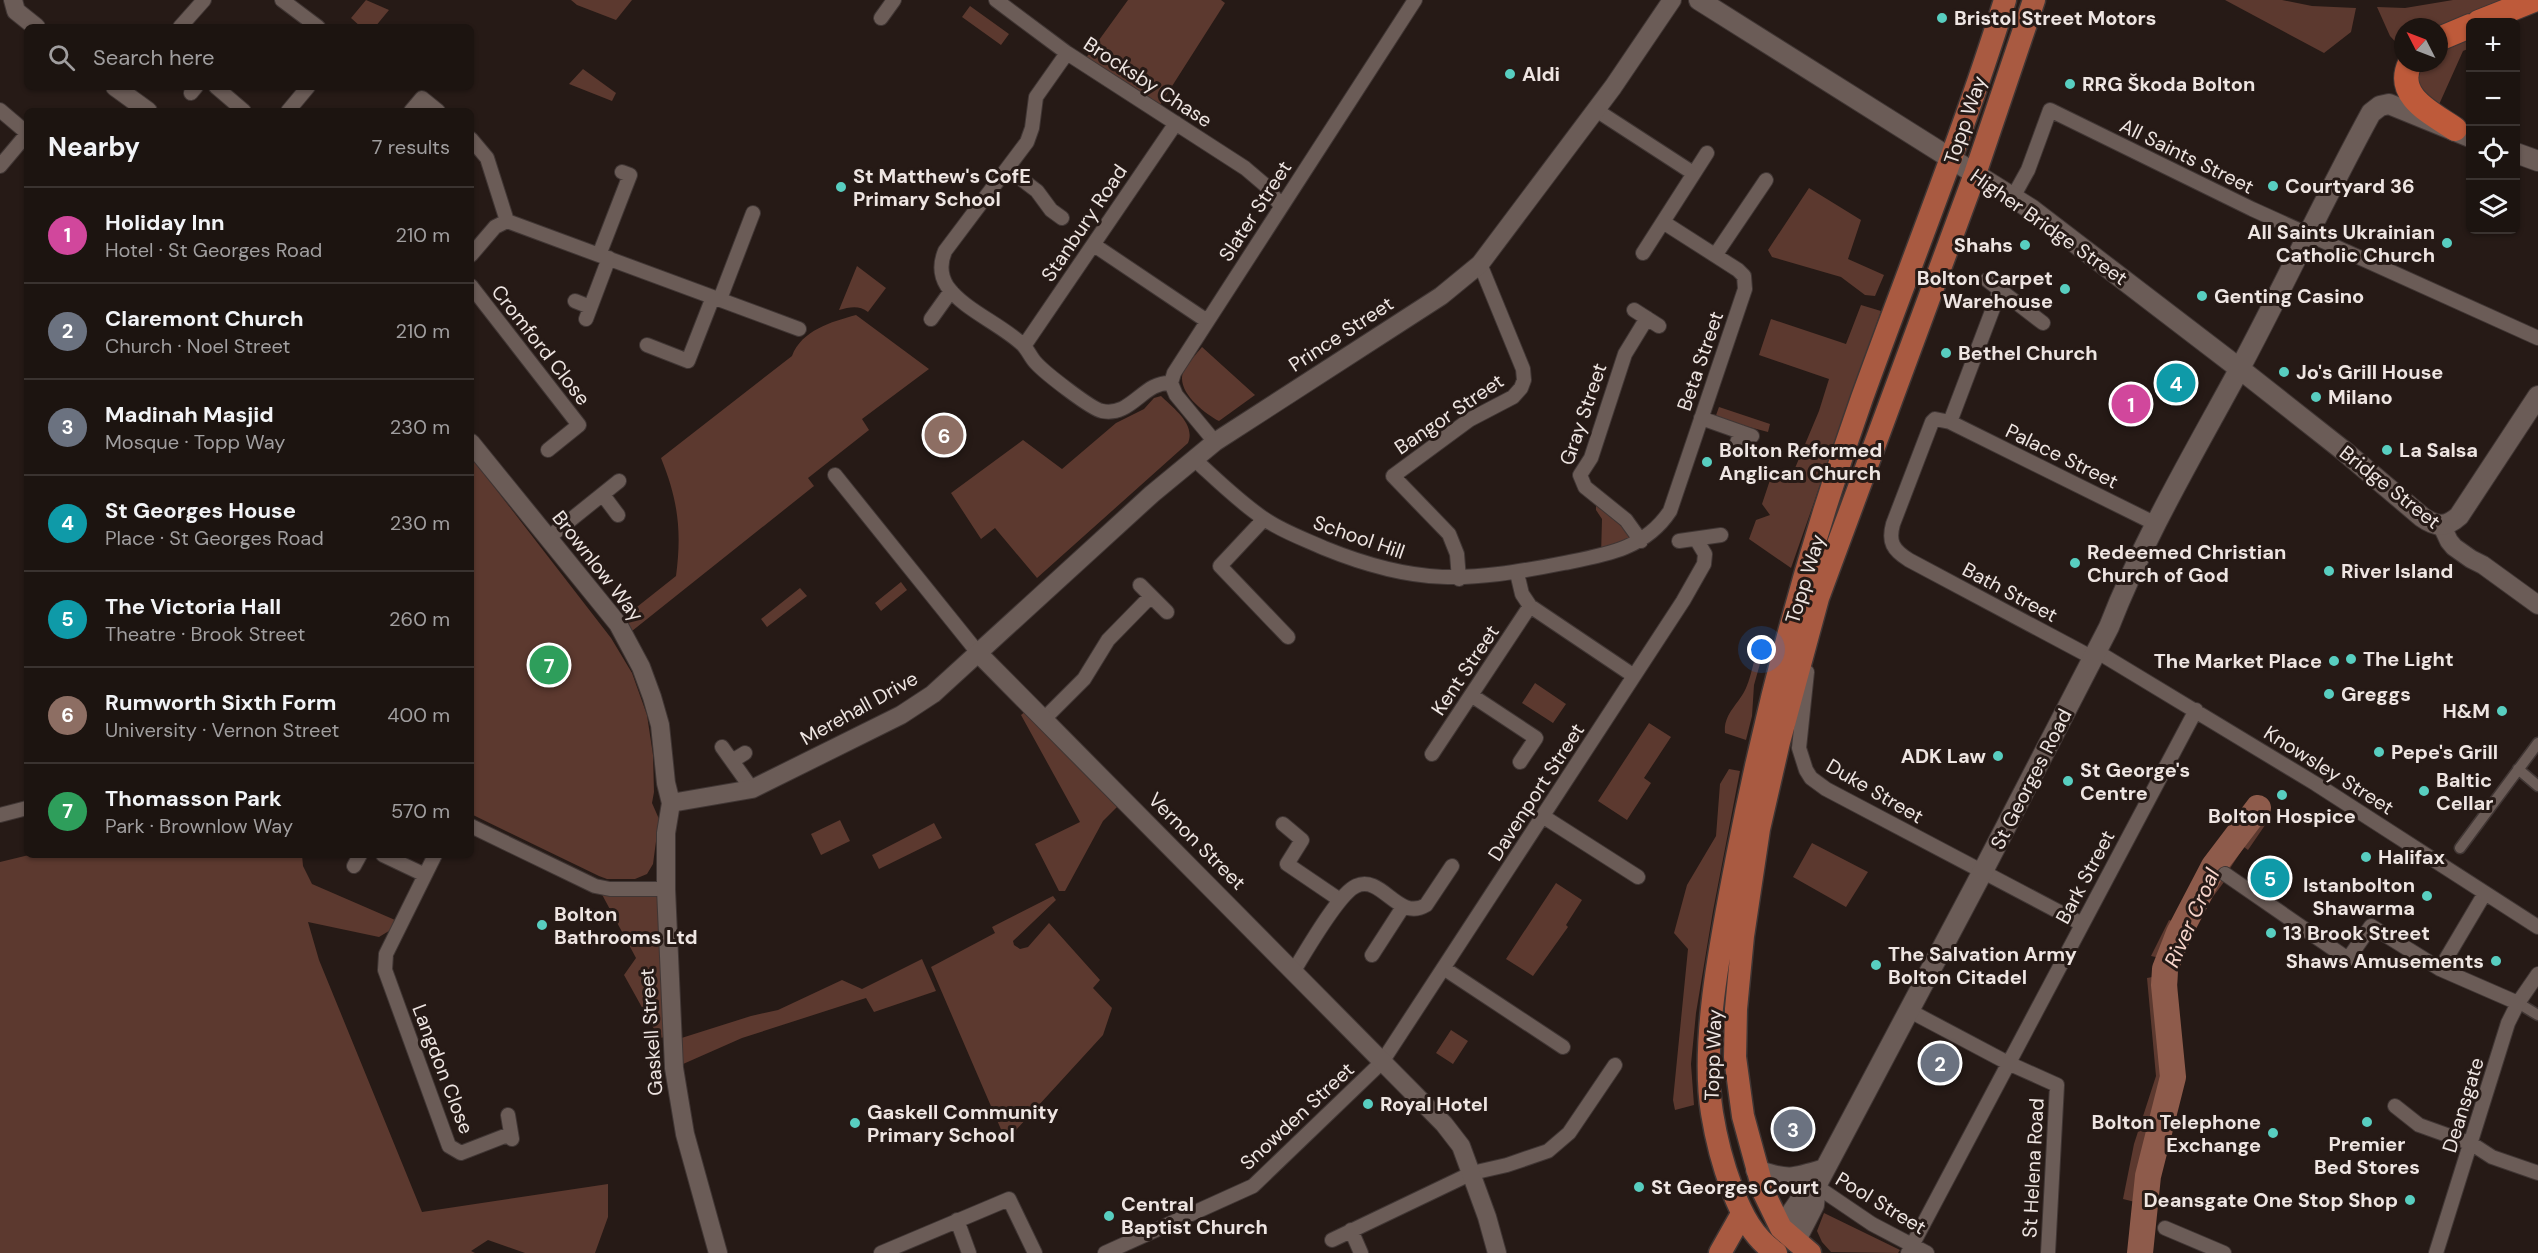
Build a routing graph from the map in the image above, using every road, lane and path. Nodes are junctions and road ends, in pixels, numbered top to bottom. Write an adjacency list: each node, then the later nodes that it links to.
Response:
1 (204, 0): 15 (street)
2 (894, 0): 12 (street)
3 (996, 0): 19 (street)
4 (1415, 0): 47 (street, Slater Street)
5 (1672, 0): 30 (street, Prince Street)
6 (1699, 0): 38 (main road, Higher Bridge Street)
7 (2005, 0): 38 (main road, Topp Way)
8 (2034, 0): 44 (main road, Topp Way)
9 (2534, 0): 13 (highway)
10 (292, 3): 16 (street)
11 (9, 10): 14 (street)
12 (881, 18)
13 (2489, 18)
14 (31, 24)
15 (183, 24)
16 (315, 24)
17 (2466, 28): 18 (highway)
18 (2448, 35)
19 (1067, 53): 31 (street, Brocksby Chase); 41 (street, Brocksby Chase)
20 (2405, 72): 33 (highway)
21 (124, 90): 24 (street)
22 (220, 90): 25 (street)
23 (306, 90): 26 (street)
24 (145, 108)
25 (240, 108)
26 (290, 108)
27 (414, 108): 28 (street)
28 (434, 108)
29 (0, 110): 32 (street)
30 (1596, 110): 43 (street); 58 (street, Prince Street)
31 (1176, 123): 47 (street, Brocksby Chase); 53 (street, Stanbury Road)
32 (24, 131)
33 (2463, 133): 52 (main road, St Georges Road)
34 (24, 138): 40 (street)
35 (474, 143): 50 (street)
36 (1707, 153): 43 (street)
37 (2520, 154): 39 (main road)
38 (1951, 160): 44 (main road, Higher Bridge Street); 161 (main road, Topp Way)
39 (2538, 161)
40 (0, 166)
41 (1008, 169): 49 (street); 62 (street, Brocksby Chase)
42 (622, 172): 57 (street)
43 (1694, 173): 51 (street)
44 (1975, 174): 46 (main road, Higher Bridge Street); 101 (main road, Topp Way)
45 (1766, 180): 56 (street)
46 (2013, 197): 52 (street, All Saints Street); 75 (main road, Higher Bridge Street)
47 (1281, 206): 68 (street, Slater Street)
48 (753, 213): 63 (street)
49 (1062, 218)
50 (507, 220): 54 (street); 57 (street)
51 (1663, 222): 55 (street); 56 (street, Beta Street)
52 (2309, 236): 72 (street, All Saints Street); 75 (main road, St Georges Road)
53 (1094, 245): 68 (street); 74 (street, Stanbury Road)
54 (474, 252)
55 (1643, 253)
56 (1716, 254): 78 (street, Beta Street)
57 (604, 256): 63 (street); 64 (street)
58 (1480, 264): 80 (street, Prince Street); 98 (street, Bangor Street)
59 (1987, 280): 61 (street)
60 (474, 290): 83 (street, Cromford Close)
61 (2000, 290): 69 (street); 79 (street)
62 (951, 291): 67 (street); 74 (street)
63 (716, 298): 71 (street); 73 (street)
64 (575, 301)
65 (1634, 310): 66 (street)
66 (1647, 318): 70 (street); 95 (street, Gray Street)
67 (931, 320)
68 (1207, 321): 76 (street, Slater Street)
69 (2043, 323)
70 (1659, 326)
71 (799, 328)
72 (2538, 338)
73 (647, 345)
74 (1024, 346): 76 (street)
75 (2240, 369): 90 (main road, St Georges Road); 91 (main road, Bridge Street)
76 (1171, 383): 80 (street)
77 (2538, 396): 91 (main road)
78 (1701, 418): 82 (street); 95 (street, Beta Street)
79 (1950, 422): 90 (street, Palace Street); 107 (street, Bath Street)
80 (1215, 442): 84 (street, Prince Street)
81 (474, 446): 93 (street, Brownlow Way)
82 (1735, 448)
83 (548, 450)
84 (1194, 459): 89 (street, School Hill); 106 (street, Prince Street)
85 (835, 475): 106 (street, Vernon Street)
86 (618, 481): 87 (street)
87 (603, 495): 88 (street); 93 (street)
88 (618, 515)
89 (1264, 519): 98 (street, School Hill); 105 (street)
90 (2156, 524): 107 (main road, St Georges Road)
91 (2442, 526): 102 (street, Bridge Street)
92 (1721, 535): 94 (street)
93 (548, 538): 121 (street, Brownlow Way)
94 (1696, 539): 96 (street); 108 (street, Davenport Street)
95 (1641, 541): 97 (street, School Hill)
96 (1679, 541)
97 (1517, 573): 98 (street, School Hill); 103 (street)
98 (1459, 579)
99 (1140, 585): 100 (street)
100 (1151, 596): 104 (street); 111 (street)
101 (1818, 598): 131 (street, Duke Street); 157 (main road, Topp Way)
102 (2538, 605)
103 (1530, 606): 108 (street); 109 (street, Kent Street)
104 (1167, 612)
105 (1288, 637)
106 (979, 654): 111 (street, Vernon Street); 120 (street, Merehall Drive)
107 (2095, 655): 110 (street, Knowsley Street); 131 (main road, St Georges Road)
108 (1634, 676): 124 (street, Davenport Street)
109 (1471, 695): 115 (street, Kent Street); 117 (street)
110 (2196, 710): 136 (street, Knowsley Street); 139 (street, Bark Street)
111 (1045, 718): 144 (street, Vernon Street)
112 (2538, 743): 118 (street)
113 (722, 747): 116 (street)
114 (745, 753): 116 (street)
115 (1432, 754)
116 (732, 761): 120 (street)
117 (1520, 762)
118 (2518, 770): 119 (street); 127 (street)
119 (2538, 786)
120 (752, 789): 121 (street, Merehall Drive)
121 (671, 803): 135 (street, Gaskell Street)
122 (24, 809): 123 (street)
123 (0, 815)
124 (1544, 816): 134 (street); 142 (street, Davenport Street)
125 (1283, 824): 137 (street)
126 (474, 827): 135 (street)
127 (2460, 848)
128 (389, 858): 133 (street)
129 (434, 858): 133 (street)
130 (1452, 866): 138 (street)
131 (1983, 871): 139 (street, Duke Street); 147 (main road, St Georges Road)
132 (2225, 874): 143 (street)
133 (425, 875): 154 (street, Langdon Close)
134 (1638, 877)
135 (666, 889): 168 (street, Gaskell Street)
136 (2485, 893): 140 (street, Knowsley Street); 143 (street)
137 (1341, 900): 138 (street); 144 (street)
138 (1403, 907): 141 (street)
139 (2082, 924): 151 (street, Bark Street)
140 (2538, 927)
141 (1372, 955)
142 (1445, 969): 149 (street); 150 (street, Davenport Street)
143 (2439, 969): 146 (street)
144 (1293, 972): 150 (street, Vernon Street)
145 (2538, 974): 146 (street, Deansgate)
146 (2518, 1002): 148 (street); 155 (street, Deansgate)
147 (1908, 1010): 151 (street); 156 (main road, St Georges Road)
148 (2538, 1015)
149 (1563, 1047)
150 (1382, 1062): 158 (street, Vernon Street); 172 (street, Snowden Street)
151 (2008, 1063): 167 (street, Bark Street); 177 (street, St Helena Road)
152 (1615, 1065): 158 (street)
153 (2395, 1106): 155 (street)
154 (508, 1115)
155 (2472, 1144): 159 (street); 179 (street, Deansgate)
156 (1825, 1169): 157 (main road); 160 (main road, St Georges Road)
157 (1756, 1170): 166 (main road, Topp Way)
158 (1472, 1173): 164 (street); 174 (street, Vernon Street)
159 (2538, 1173)
160 (1816, 1186): 166 (main road, St Georges Road); 167 (street, Pool Street)
161 (1742, 1214): 166 (main road, Topp Way); 175 (main road)
162 (957, 1220): 169 (street); 170 (street); 171 (street)
163 (2165, 1228): 178 (street)
164 (1351, 1230): 165 (street); 173 (street)
165 (1332, 1240)
166 (1779, 1246)
167 (1910, 1249): 176 (street, Pool Street)
168 (718, 1253)
169 (881, 1253)
170 (969, 1253)
171 (1035, 1253)
172 (1106, 1253)
173 (1361, 1253)
174 (1497, 1253)
175 (1720, 1253)
176 (1928, 1253)
177 (2048, 1253)
178 (2224, 1253)
179 (2436, 1253)

